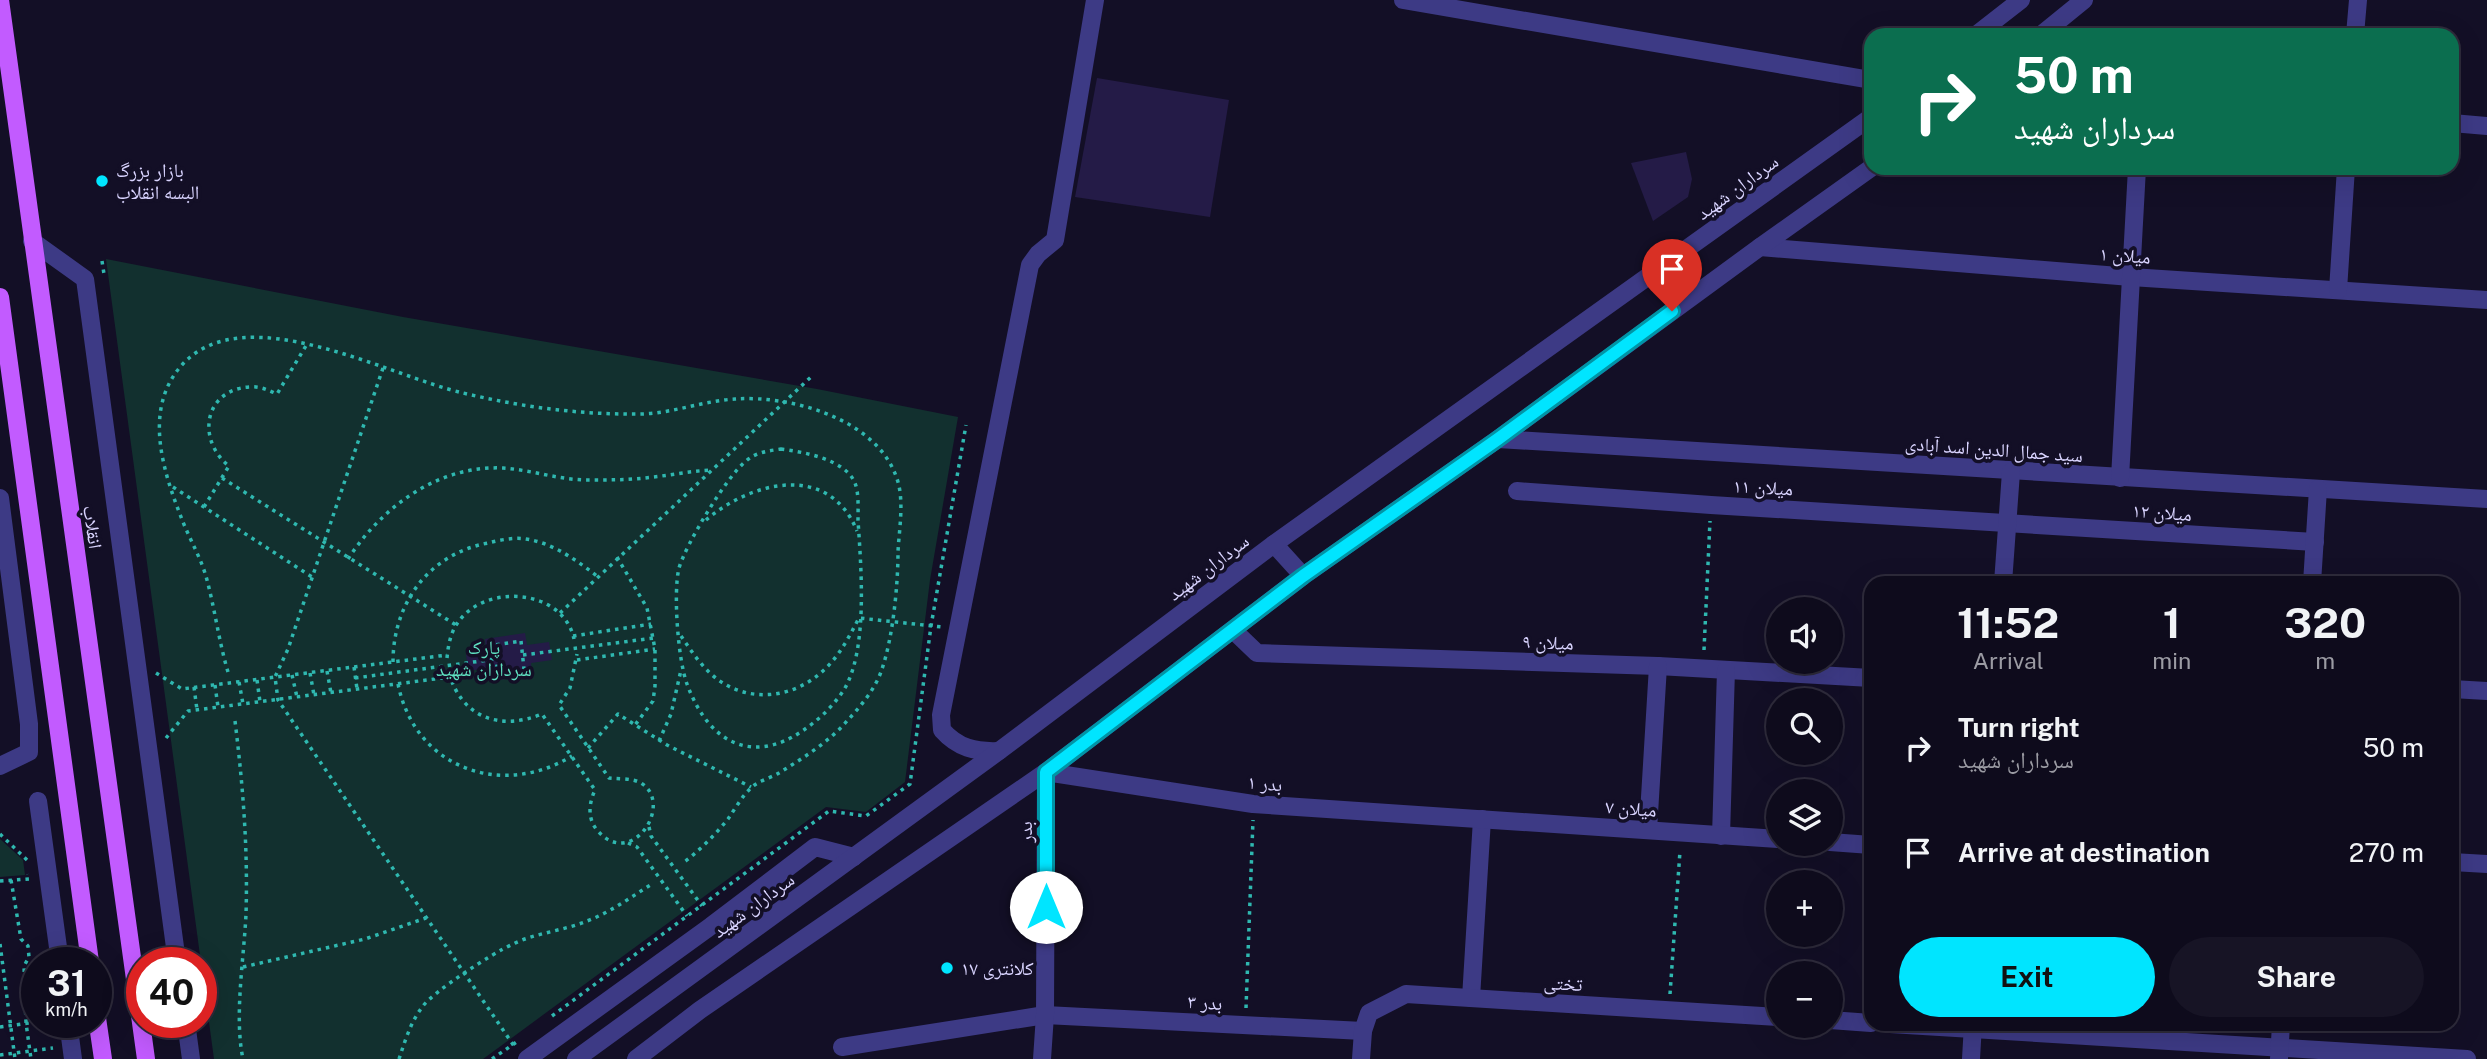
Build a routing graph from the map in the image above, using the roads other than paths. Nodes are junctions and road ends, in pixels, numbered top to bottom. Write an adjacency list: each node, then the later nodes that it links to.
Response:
1 (0, 0): 17 (main road, انقلاب)
2 (1095, 0): 42 (street)
3 (1403, 0): 10 (street)
4 (2021, 0): 7 (street)
5 (2084, 0): 8 (street)
6 (2358, 0): 9 (street)
7 (1985, 28)
8 (2050, 28)
9 (2356, 28)
10 (1864, 79)
11 (1864, 124): 32 (street, سرداران شهید)
12 (2459, 124): 13 (street)
13 (2487, 126)
14 (1864, 173): 18 (street)
15 (2137, 175): 19 (street)
16 (2346, 175): 20 (street)
17 (32, 241): 57 (street); 73 (main road, انقلاب)
18 (1760, 247): 19 (street, میلان ۱); 23 (street)
19 (2131, 277): 20 (street, میلان ۱); 25 (street)
20 (2338, 290): 22 (street, میلان ۱)
21 (0, 297): 56 (main road)
22 (2487, 300)
23 (1498, 439): 24 (street, سید جمال الدین اسد آبادی); 33 (street)
24 (2011, 472): 25 (street, سید جمال الدین اسد آبادی); 30 (street)
25 (2120, 478): 26 (street, سید جمال الدین اسد آبادی)
26 (2318, 489): 29 (street, سید جمال الدین اسد آبادی); 31 (street)
27 (1517, 491): 30 (street, میلان ۱۱)
28 (0, 498): 43 (street)
29 (2487, 499)
30 (2007, 523): 31 (street, میلان ۱۲); 34 (street)
31 (2315, 542): 35 (street)
32 (1274, 544): 33 (street); 42 (street, سرداران شهید)
33 (1303, 576): 36 (street)
34 (2003, 576)
35 (2313, 576)
36 (1233, 630): 37 (street, میلان ۹); 44 (street)
37 (1658, 666): 38 (street, میلان ۹); 47 (street)
38 (1726, 670): 39 (street, میلان ۹); 48 (street)
39 (1864, 678)
40 (2459, 689): 41 (street)
41 (2487, 691)
42 (999, 751): 52 (street, سرداران شهید)
43 (0, 766)
44 (1046, 772): 46 (street, بدر ۱); 59 (street, بدر); 76 (street)
45 (38, 801): 55 (street)
46 (1482, 819): 47 (street, میلان ۷); 58 (street)
47 (1648, 830): 48 (street, میلان ۷)
48 (1721, 835): 49 (street, میلان ۷)
49 (1766, 838)
50 (1843, 843): 51 (street)
51 (1864, 844)
52 (854, 857): 71 (street); 75 (street, سرداران شهید)
53 (2459, 862): 54 (street)
54 (2487, 864)
55 (58, 947)
56 (88, 947)
57 (175, 947)
58 (1471, 998): 60 (street, تختی); 63 (street, تختی)
59 (1045, 1015): 63 (street, بدر ۳); 69 (street, بدر ۳); 77 (street, بدر)
60 (1766, 1016)
61 (1843, 1021): 62 (street)
62 (1864, 1022)
63 (1363, 1031): 78 (street)
64 (1973, 1031): 79 (street)
65 (2030, 1031): 70 (street)
66 (2281, 1031): 70 (street)
67 (100, 1038): 72 (main road)
68 (188, 1038): 74 (street)
69 (842, 1047)
70 (2279, 1053): 80 (street)
71 (522, 1055)
72 (103, 1059)
73 (146, 1059)
74 (191, 1059)
75 (576, 1059)
76 (636, 1059)
77 (1042, 1059)
78 (1361, 1059)
79 (1971, 1059)
80 (2467, 1059)

